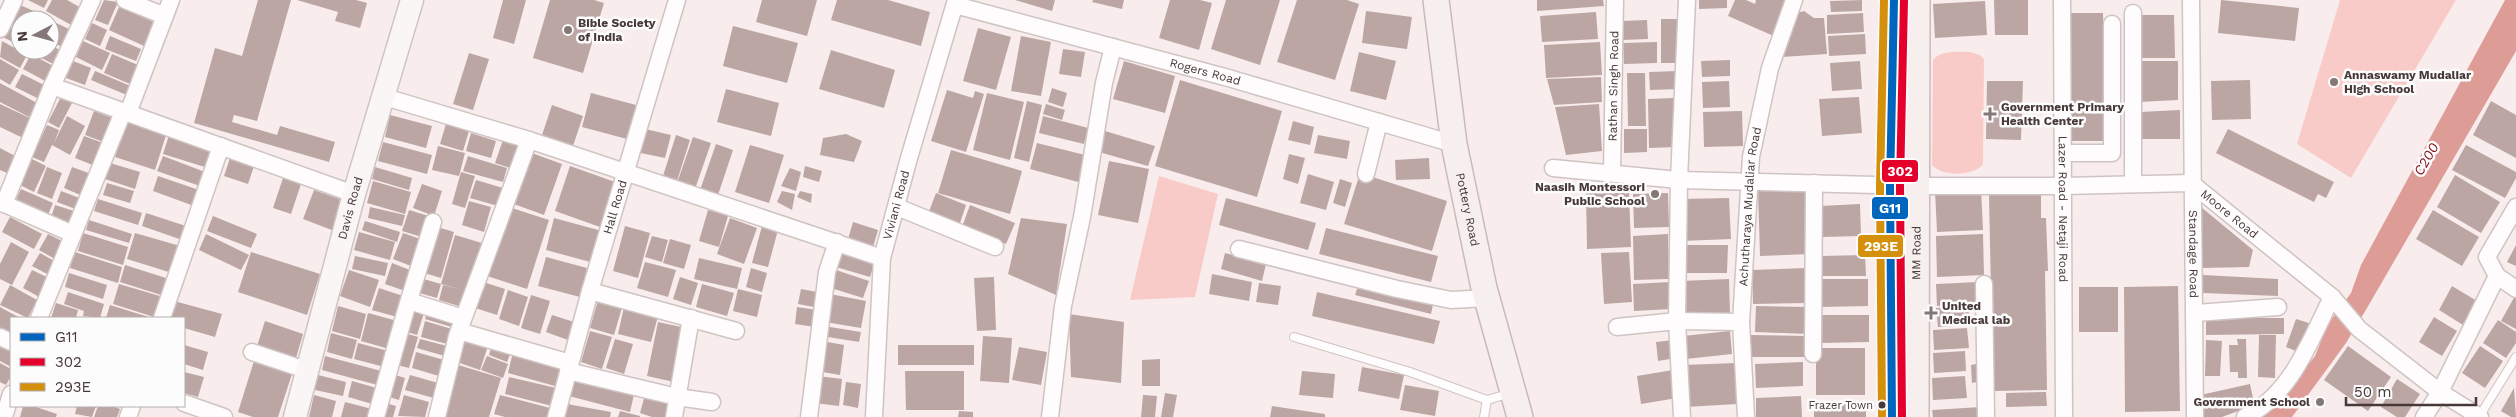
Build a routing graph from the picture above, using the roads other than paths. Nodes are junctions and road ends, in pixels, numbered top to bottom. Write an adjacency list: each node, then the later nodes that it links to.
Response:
1 (14, 0): 19 (street)
2 (92, 0): 21 (street)
3 (125, 0): 17 (street)
4 (171, 0): 17 (street)
5 (412, 0): 22 (street, Davis Road)
6 (677, 0): 31 (street, Hall Road)
7 (1616, 0): 30 (street, Rathan Singh Road)
8 (1688, 0): 33 (street)
9 (1794, 0): 34 (street, Achutharaya Mudaliar Road)
10 (1894, 0): 38 (main road, MM Road)
11 (1917, 0): 39 (main road, MM Road)
12 (2062, 0): 28 (street, Lazer Road - Netaji Road)
13 (2191, 0): 36 (street, Standage Road)
14 (956, 2): 20 (street, Rogers Road); 43 (street, Viviani Road)
15 (1437, 4): 26 (main road, Pottery Road)
16 (2133, 13): 37 (street)
17 (165, 16): 23 (street)
18 (2112, 24): 28 (street)
19 (0, 29)
20 (1113, 48): 24 (street, Rogers Road); 90 (street)
21 (52, 86): 23 (street); 42 (street)
22 (385, 97): 25 (street); 41 (street, Davis Road)
23 (125, 112): 27 (street); 46 (street)
24 (1379, 122): 26 (street, Rogers Road); 32 (street)
25 (530, 140): 31 (street); 65 (street)
26 (1454, 144): 56 (main road, Pottery Road)
27 (221, 146): 41 (street); 61 (street)
28 (2064, 153): 40 (street, Lazer Road - Netaji Road)
29 (1553, 168): 30 (street, Moore Road)
30 (1612, 172): 33 (street, Moore Road)
31 (625, 173): 47 (street); 54 (street, Hall Road)
32 (1366, 174)
33 (1679, 180): 34 (street, Moore Road); 63 (street)
34 (1751, 181): 35 (street, Moore Road); 64 (street, Achutharaya Mudaliar Road)
35 (1814, 183): 38 (street, Moore Road); 70 (street)
36 (2191, 183): 37 (street, Moore Road); 55 (street, Moore Road); 59 (street, Standage Road)
37 (2133, 184): 40 (street, Moore Road)
38 (1890, 185): 39 (street, Moore Road); 95 (main road, MM Road)
39 (1916, 186): 40 (street, Moore Road); 96 (main road, MM Road)
40 (2064, 186): 98 (street, Lazer Road - Netaji Road)
41 (354, 194): 73 (street, Davis Road)
42 (2, 203): 46 (street)
43 (897, 207): 48 (street); 50 (street, Viviani Road)
44 (2516, 207): 51 (street)
45 (433, 222): 57 (street)
46 (73, 234): 60 (street)
47 (837, 242): 50 (street); 88 (street)
48 (995, 247)
49 (1239, 248): 56 (street)
50 (882, 258): 89 (street, Viviani Road)
51 (2497, 276): 53 (street); 75 (street)
52 (1984, 284): 97 (street)
53 (2516, 289)
54 (590, 291): 62 (street); 72 (street, Hall Road)
55 (2332, 297): 75 (street, Moore Road); 100 (street)
56 (1487, 298): 74 (main road, Pottery Road)
57 (409, 301): 65 (street); 84 (street)
58 (2278, 307): 59 (street)
59 (2196, 313): 99 (street, Standage Road)
60 (39, 317)
61 (162, 317)
62 (691, 318): 67 (street); 77 (street)
63 (1677, 322): 64 (street); 66 (street); 93 (street)
64 (1741, 322): 94 (street, Achutharaya Mudaliar Road)
65 (461, 325): 72 (street); 85 (street)
66 (1617, 327)
67 (736, 332)
68 (1294, 337): 78 (lane)
69 (252, 352): 73 (street)
70 (1813, 354)
71 (2516, 357): 102 (lane)
72 (569, 367): 77 (street); 86 (street, Hall Road)
73 (306, 370): 83 (street, Davis Road)
74 (1512, 392): 78 (lane); 92 (main road, Pottery Road)
75 (2440, 392): 101 (street); 102 (street, Moore Road)
76 (10, 397): 82 (street)
77 (678, 397): 79 (street); 87 (street)
78 (1487, 400): 91 (lane)
79 (712, 402)
80 (185, 403): 81 (street)
81 (217, 416)
82 (4, 417)
83 (295, 417)
84 (376, 417)
85 (437, 417)
86 (556, 417)
87 (674, 417)
88 (809, 417)
89 (874, 417)
90 (1050, 417)
91 (1484, 417)
92 (1520, 417)
93 (1682, 417)
94 (1746, 417)
95 (1892, 417)
96 (1916, 417)
97 (1986, 417)
98 (2064, 417)
99 (2195, 417)
100 (2244, 417)
101 (2424, 417)
102 (2480, 417)

